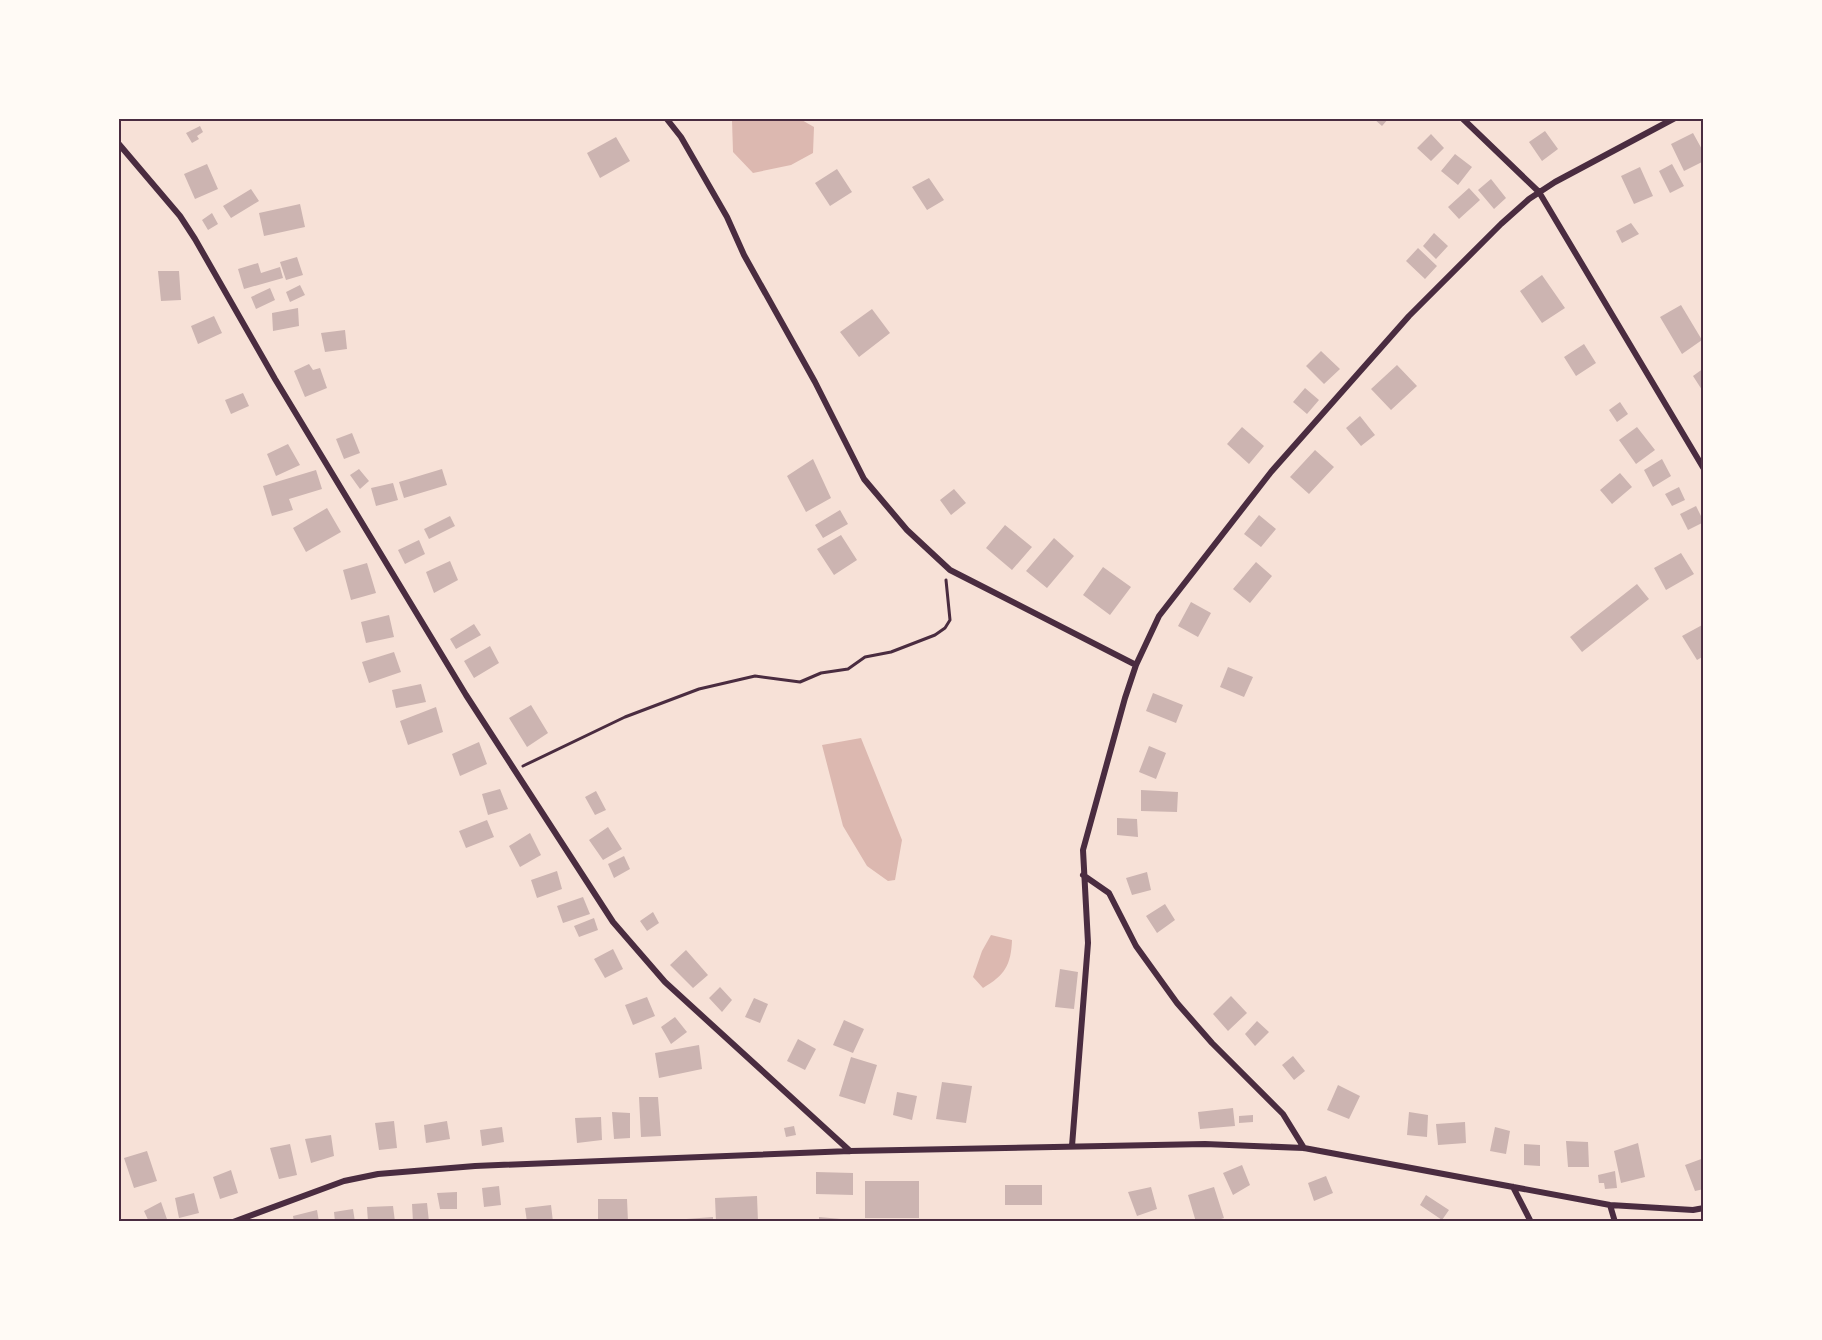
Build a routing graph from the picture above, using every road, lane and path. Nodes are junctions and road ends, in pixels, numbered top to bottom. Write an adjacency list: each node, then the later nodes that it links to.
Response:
1 (666, 118): 7 (street)
2 (1462, 118): 5 (street)
3 (1675, 118): 5 (street)
4 (118, 144): 9 (street)
5 (1539, 192): 6 (street); 8 (street)
6 (1704, 469)
7 (950, 570): 8 (street); 9 (path)
8 (1136, 665): 10 (street)
9 (513, 771): 13 (street)
10 (1083, 875): 11 (street); 12 (street)
11 (1072, 1146): 12 (street); 13 (street)
12 (1304, 1148): 14 (street)
13 (850, 1151): 17 (street)
14 (1513, 1187): 15 (street); 18 (street)
15 (1610, 1205): 16 (street); 19 (street)
16 (1704, 1208)
17 (232, 1221)
18 (1532, 1221)
19 (1616, 1221)

